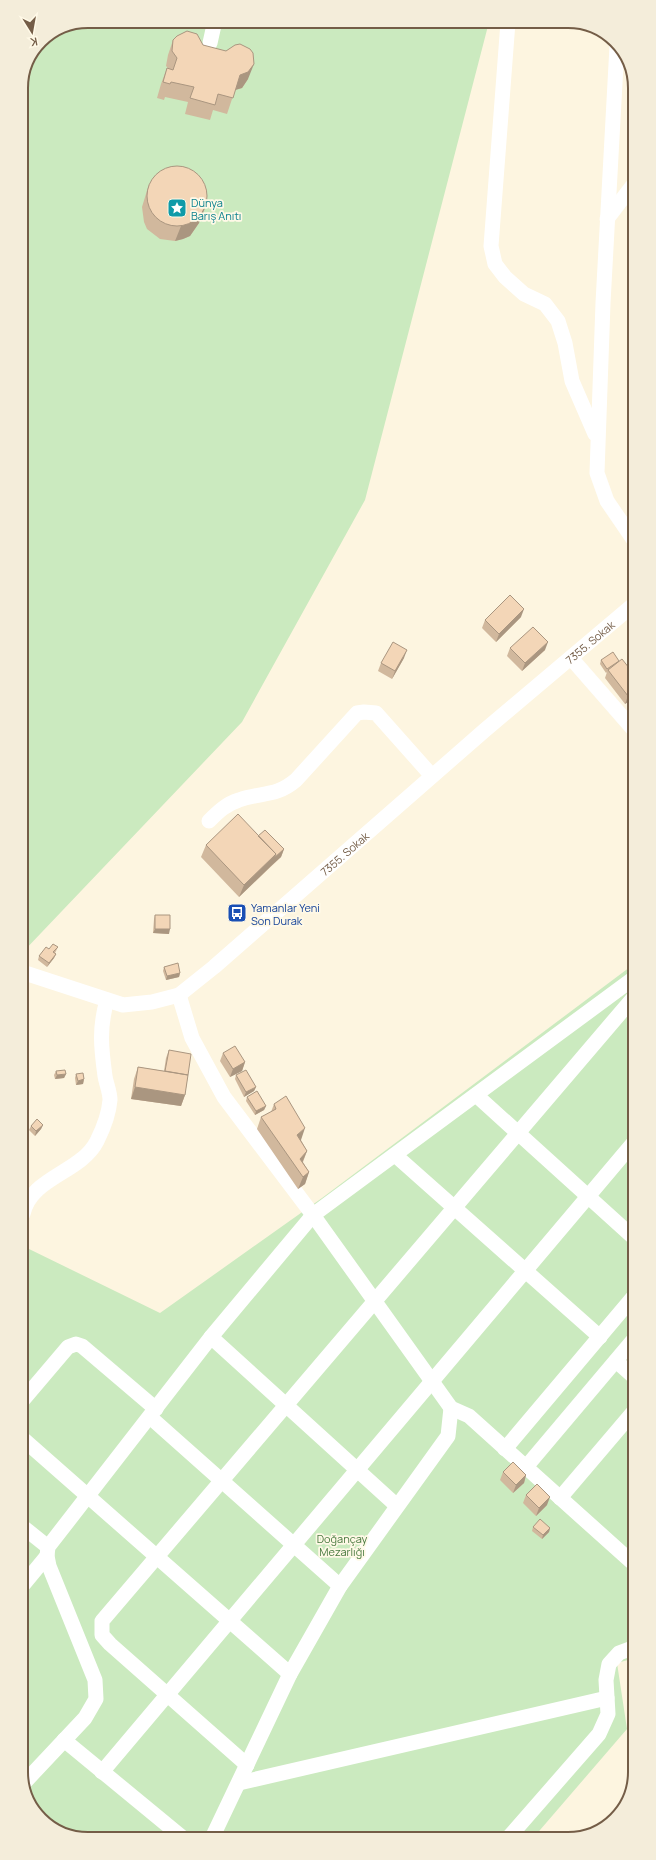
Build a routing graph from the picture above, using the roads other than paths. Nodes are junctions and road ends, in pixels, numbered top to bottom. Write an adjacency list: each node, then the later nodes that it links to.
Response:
1 (213, 28): 3 (street)
2 (508, 28): 7 (street)
3 (210, 43)
4 (617, 53): 6 (street)
5 (628, 192): 6 (street)
6 (608, 219): 7 (street)
7 (597, 437): 8 (street)
8 (628, 532)
9 (628, 609): 10 (street, 7355. Sokak)
10 (571, 658): 11 (street); 12 (street, 7355. Sokak)
11 (628, 722)
12 (432, 776): 13 (street); 16 (street, 7355. Sokak)
13 (209, 821)
14 (28, 974): 17 (street, 7355. Sokak)
15 (628, 982): 19 (street)
16 (179, 995): 17 (street, 7355. Sokak); 26 (street)
17 (107, 1000): 24 (street)
18 (628, 1004): 20 (street)
19 (476, 1095): 20 (street); 22 (street)
20 (518, 1132): 23 (street); 25 (street)
21 (628, 1149): 23 (street)
22 (395, 1155): 25 (street); 26 (street)
23 (588, 1196): 27 (street); 28 (street)
24 (28, 1200)
25 (454, 1207): 28 (street); 29 (street)
26 (314, 1215): 29 (street); 31 (street)
27 (628, 1233)
28 (525, 1271): 32 (street); 36 (street)
29 (374, 1300): 36 (street); 38 (street)
30 (628, 1303): 32 (street)
31 (211, 1337): 38 (street); 40 (street)
32 (600, 1337): 43 (street)
33 (628, 1346): 34 (street)
34 (616, 1361): 35 (street); 44 (street)
35 (628, 1372)
36 (432, 1381): 39 (street); 45 (street)
37 (28, 1394): 40 (street)
38 (286, 1405): 45 (street); 46 (street)
39 (451, 1408): 43 (street); 49 (street)
40 (153, 1413): 46 (street); 47 (street)
41 (628, 1418): 48 (street)
42 (28, 1443): 47 (street)
43 (505, 1449): 44 (street)
44 (526, 1467): 48 (street)
45 (357, 1469): 49 (street); 51 (street)
46 (222, 1481): 51 (street); 53 (street)
47 (88, 1496): 52 (street); 53 (street)
48 (560, 1498): 54 (street)
49 (397, 1506): 56 (street)
50 (28, 1532): 52 (street)
51 (293, 1544): 56 (street); 57 (street)
52 (48, 1552): 55 (street); 62 (street)
53 (158, 1557): 57 (street); 60 (street)
54 (628, 1560)
55 (28, 1578)
56 (340, 1586): 59 (street)
57 (229, 1620): 59 (street); 60 (street)
58 (628, 1650): 61 (street)
59 (290, 1674): 63 (street)
60 (166, 1694): 63 (street); 64 (street)
61 (607, 1698): 66 (street); 69 (street)
62 (64, 1740): 64 (street); 65 (street)
63 (247, 1765): 66 (street)
64 (102, 1772): 67 (street)
65 (29, 1778)
66 (239, 1783): 68 (street)
67 (176, 1832)
68 (215, 1832)
69 (513, 1832)

